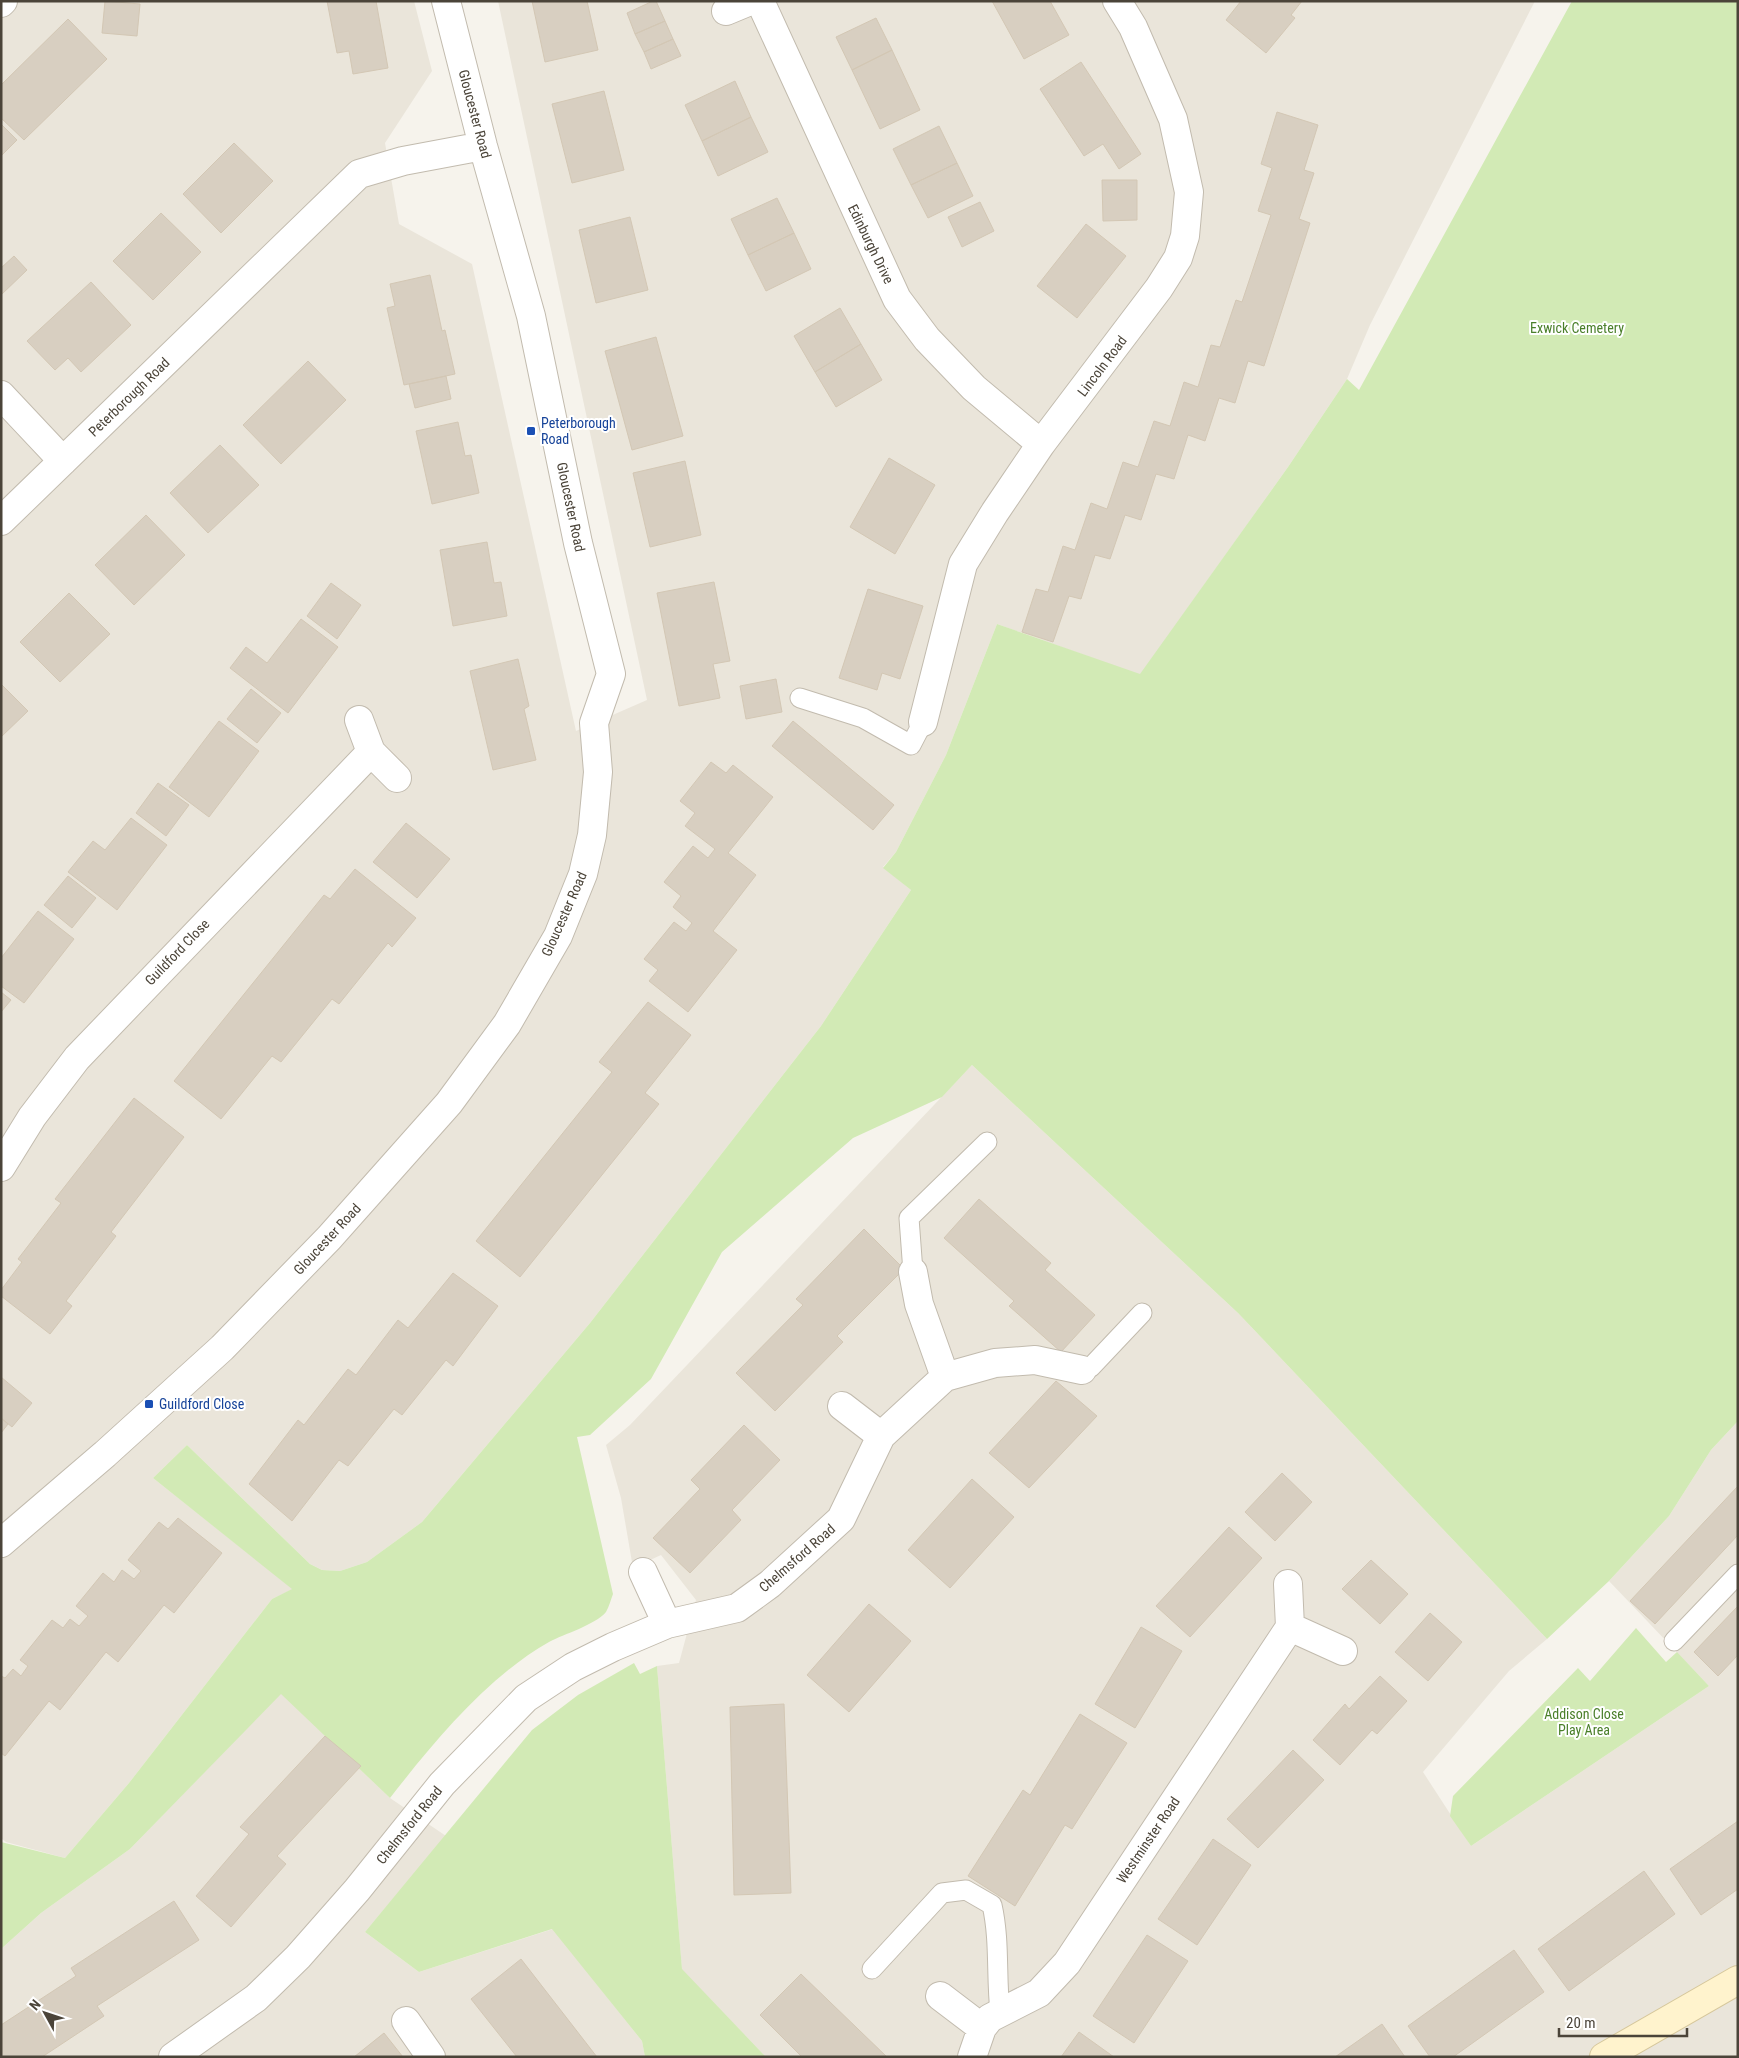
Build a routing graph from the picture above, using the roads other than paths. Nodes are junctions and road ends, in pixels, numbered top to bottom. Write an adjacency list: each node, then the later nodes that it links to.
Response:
1 (446, 1): 4 (street, Gloucester Road)
2 (760, 1): 6 (street, Edinburgh Drive)
3 (1117, 1): 6 (street, Lincoln Road)
4 (483, 146): 7 (street, Peterborough Road); 22 (street, Gloucester Road)
5 (1, 396): 7 (street)
6 (1041, 444): 11 (street, Lincoln Road)
7 (63, 461): 8 (street, Peterborough Road)
8 (1, 521)
9 (800, 698): 11 (lane)
10 (359, 720): 12 (street)
11 (923, 722)
12 (371, 752): 13 (street); 15 (street, Guildford Close)
13 (397, 778)
14 (987, 1142): 16 (lane)
15 (1, 1167)
16 (913, 1272): 19 (street)
17 (1142, 1313): 18 (lane)
18 (1082, 1370): 19 (street, Chelmsford Road)
19 (945, 1377): 21 (street, Chelmsford Road)
20 (842, 1406): 21 (street)
21 (881, 1436): 26 (street, Chelmsford Road)
22 (1, 1543)
23 (642, 1572): 26 (street)
24 (1738, 1574): 28 (lane)
25 (1288, 1584): 27 (street)
26 (667, 1624): 35 (street, Chelmsford Road)
27 (1290, 1628): 29 (street); 33 (street, Westminster Road)
28 (1674, 1641)
29 (1342, 1651)
30 (872, 1969): 33 (lane)
31 (1738, 1980): 38 (street)
32 (940, 1996): 33 (street)
33 (991, 2020): 37 (street)
34 (406, 2021): 36 (street)
35 (173, 2057)
36 (431, 2057)
37 (972, 2057)
38 (1604, 2057)

